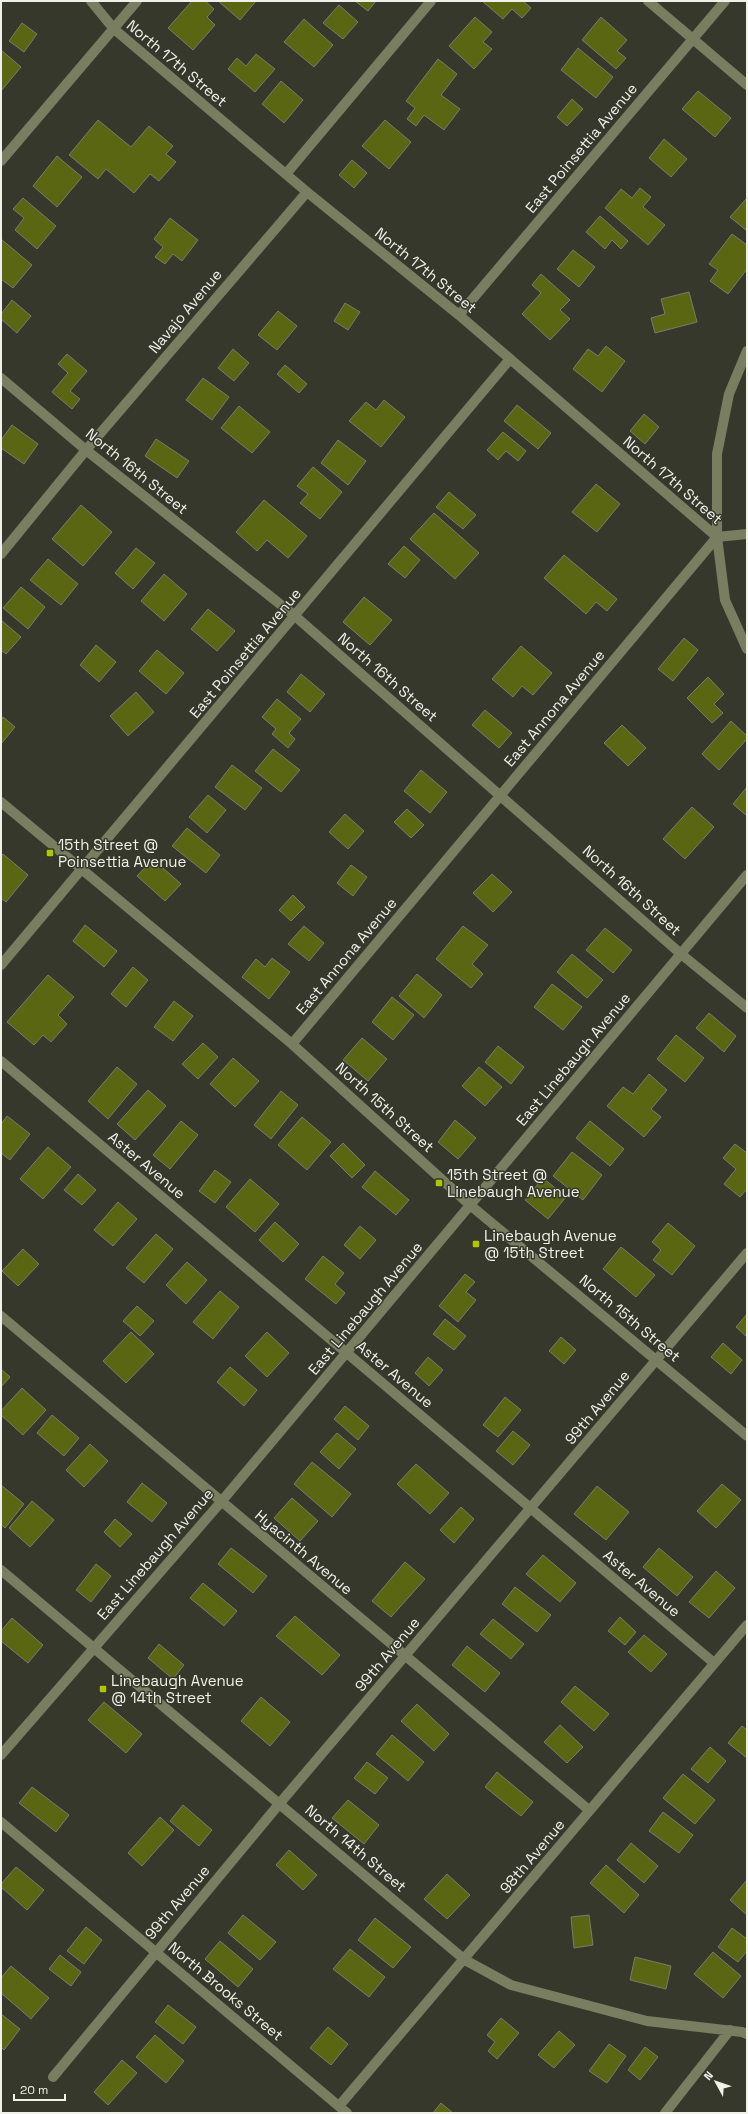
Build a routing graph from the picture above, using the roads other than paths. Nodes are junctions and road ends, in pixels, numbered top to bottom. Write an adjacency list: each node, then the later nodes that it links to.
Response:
1 (91, 1): 6 (street, North 17th Street)
2 (137, 1): 6 (street)
3 (430, 1): 10 (street)
4 (648, 1): 7 (street)
5 (725, 1): 7 (street, East Poinsettia Avenue)
6 (114, 29): 9 (street); 10 (street, North 17th Street)
7 (693, 40): 8 (street); 12 (street, East Poinsettia Avenue)
8 (747, 85)
9 (1, 161)
10 (286, 174): 11 (street, North 17th Street)
11 (307, 192): 12 (street, North 17th Street); 16 (street, Navajo Avenue)
12 (459, 315): 14 (street, North 17th Street)
13 (747, 352): 18 (street)
14 (510, 359): 18 (street, North 17th Street); 20 (street, East Poinsettia Avenue)
15 (1, 378): 16 (street, North 16th Street)
16 (86, 450): 19 (street, Navajo Avenue); 20 (street, North 16th Street)
17 (747, 534): 18 (street, North 17th Street)
18 (717, 537): 21 (street, North 17th Street); 22 (street, East Annona Avenue)
19 (1, 554)
20 (295, 616): 22 (street, North 16th Street); 24 (street, East Poinsettia Avenue)
21 (747, 649)
22 (501, 795): 26 (street, North 16th Street); 29 (street, East Annona Avenue)
23 (1, 802): 24 (street, North 15th Street)
24 (82, 870): 27 (street, East Poinsettia Avenue); 29 (street, North 15th Street)
25 (747, 875): 26 (street, East Linebaugh Avenue)
26 (681, 954): 28 (street, North 16th Street); 31 (street, East Linebaugh Avenue)
27 (1, 965)
28 (747, 1008)
29 (292, 1044): 31 (street, North 15th Street)
30 (1, 1061): 34 (street, Aster Avenue)
31 (470, 1205): 34 (street, East Linebaugh Avenue); 35 (street, North 15th Street)
32 (747, 1253): 35 (street, 99th Avenue)
33 (1, 1316): 37 (street, Hyacinth Avenue)
34 (347, 1352): 37 (street, East Linebaugh Avenue); 38 (street, Aster Avenue)
35 (657, 1359): 36 (street, North 15th Street); 38 (street, 99th Avenue)
36 (747, 1436)
37 (222, 1502): 41 (street, East Linebaugh Avenue); 42 (street, Hyacinth Avenue)
38 (530, 1509): 42 (street, 99th Avenue); 43 (street, Aster Avenue)
39 (1, 1570): 41 (street, North 14th Street)
40 (747, 1625): 43 (street, 98th Avenue)
41 (93, 1648): 44 (street, East Linebaugh Avenue); 45 (street, North 14th Street)
42 (405, 1656): 45 (street, 99th Avenue); 46 (street, Hyacinth Avenue)
43 (714, 1663): 46 (street, 98th Avenue)
44 (1, 1755)
45 (280, 1803): 48 (street, 99th Avenue); 49 (street, North 14th Street)
46 (589, 1810): 49 (street, 98th Avenue)
47 (1, 1822): 48 (street, North Brooks Street)
48 (155, 1952): 52 (street, 99th Avenue); 53 (street, North Brooks Street)
49 (465, 1960): 50 (street, North 14th Street); 53 (street, 98th Avenue)
50 (730, 2030): 51 (street, North 14th Street); 54 (street)
51 (745, 2030)
52 (52, 2077)
53 (343, 2110)
54 (665, 2113)

